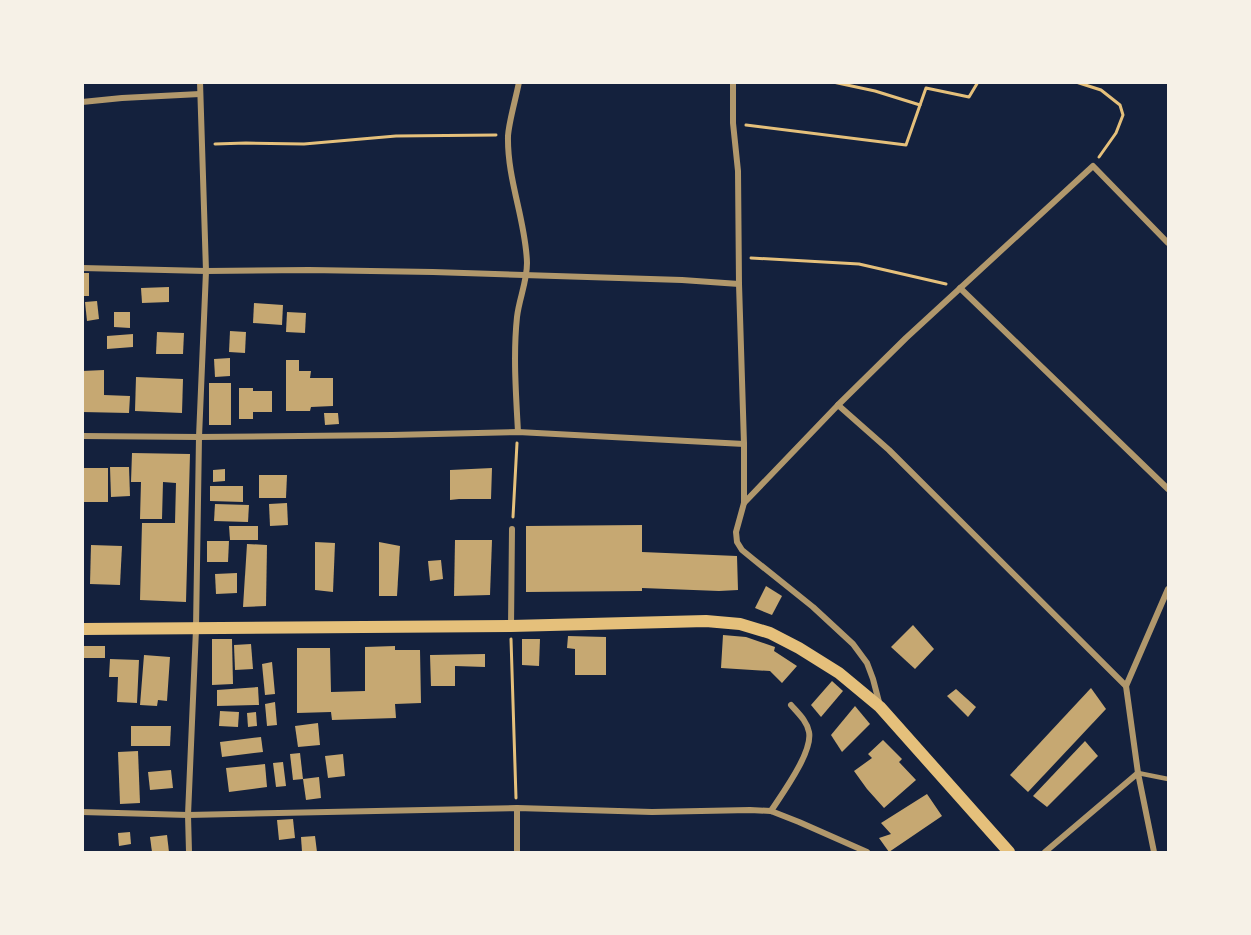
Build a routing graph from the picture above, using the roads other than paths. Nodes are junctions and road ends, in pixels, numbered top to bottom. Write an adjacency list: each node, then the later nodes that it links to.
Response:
1 (200, 82): 4 (street)
2 (519, 82): 9 (street)
3 (733, 82): 10 (street)
4 (200, 94): 5 (street); 8 (street)
5 (82, 102)
6 (1168, 243): 11 (street)
7 (82, 268): 8 (street)
8 (206, 271): 9 (street); 15 (street)
9 (526, 275): 10 (street); 13 (street)
10 (739, 284): 16 (street)
11 (960, 288): 12 (street); 17 (street)
12 (838, 405): 18 (street); 24 (street)
13 (518, 432): 15 (street); 16 (street)
14 (82, 436): 15 (street)
15 (199, 437): 23 (street)
16 (744, 444): 18 (street)
17 (1168, 489)
18 (744, 503): 26 (street)
19 (512, 529): 21 (street)
20 (1168, 589): 24 (street)
21 (511, 626): 23 (main road); 26 (main road)
22 (82, 629): 23 (main road)
23 (196, 629): 32 (street)
24 (1126, 686): 27 (street)
25 (791, 705): 30 (street)
26 (880, 707): 36 (main road)
27 (1138, 773): 28 (lane); 37 (street); 38 (street)
28 (1168, 779)
29 (517, 808): 30 (street); 32 (street); 34 (street)
30 (771, 811): 35 (street)
31 (82, 812): 32 (street)
32 (188, 815): 33 (street)
33 (189, 852)
34 (517, 852)
35 (867, 852)
36 (1009, 852)
37 (1045, 852)
38 (1154, 852)

